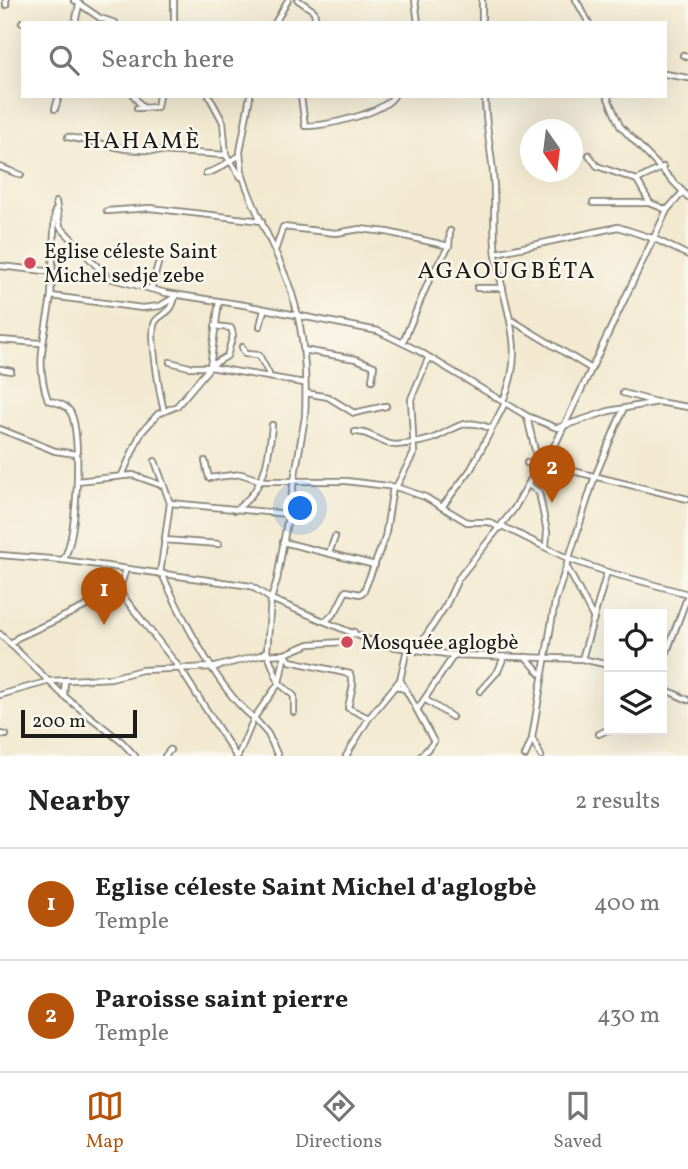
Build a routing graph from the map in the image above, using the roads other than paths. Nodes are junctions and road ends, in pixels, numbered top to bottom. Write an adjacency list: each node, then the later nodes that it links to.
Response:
1 (174, 0): 10 (street)
2 (288, 0): 11 (street)
3 (298, 0): 12 (street)
4 (415, 0): 13 (street)
5 (482, 0): 14 (street)
6 (578, 1): 15 (street)
7 (77, 2): 8 (street); 9 (street)
8 (75, 21)
9 (112, 21)
10 (174, 21)
11 (276, 21)
12 (316, 21)
13 (418, 21)
14 (482, 21)
15 (588, 21)
16 (667, 74): 17 (street)
17 (688, 78)
18 (59, 98): 27 (street)
19 (135, 98): 20 (street)
20 (159, 98)
21 (210, 98): 31 (street)
22 (250, 98): 30 (street)
23 (301, 98): 24 (street)
24 (393, 98)
25 (485, 98): 50 (street)
26 (608, 98): 33 (street)
27 (55, 109)
28 (68, 137): 31 (street)
29 (589, 155): 36 (street)
30 (240, 156): 31 (street); 37 (street)
31 (228, 158): 34 (street); 37 (street)
32 (0, 167): 35 (street)
33 (663, 167): 36 (street); 38 (street)
34 (206, 173)
35 (21, 175)
36 (637, 180): 41 (street)
37 (244, 181): 45 (street)
38 (686, 195): 42 (street)
39 (56, 202): 43 (street)
40 (593, 203): 41 (street)
41 (650, 203): 42 (street)
42 (667, 210): 47 (street)
43 (55, 211): 54 (street); 55 (street)
44 (107, 211): 45 (street)
45 (263, 221): 49 (street)
46 (450, 231): 48 (street)
47 (655, 239): 50 (street); 51 (street); 75 (street)
48 (449, 246): 49 (street); 68 (street)
49 (275, 253): 63 (street)
50 (496, 253): 57 (street)
51 (688, 255)
52 (158, 264): 58 (street)
53 (0, 265): 54 (street)
54 (52, 271): 55 (street); 59 (street)
55 (109, 278): 58 (street)
56 (477, 288): 57 (street)
57 (503, 288): 64 (street)
58 (151, 289): 60 (street)
59 (51, 296): 60 (street); 69 (street)
60 (176, 296): 61 (street); 88 (street)
61 (219, 302): 62 (street); 65 (street)
62 (264, 310): 63 (street); 66 (street)
63 (297, 316): 68 (street); 71 (street)
64 (513, 321): 75 (street); 83 (street)
65 (215, 326): 74 (street); 74 (street)
66 (260, 326)
67 (0, 340): 69 (street)
68 (403, 342): 72 (street)
69 (40, 343): 96 (street)
70 (243, 347): 78 (street)
71 (303, 350): 79 (street); 80 (street)
72 (429, 359): 83 (street); 95 (street)
73 (170, 362): 74 (street)
74 (210, 367): 78 (street); 88 (street)
75 (590, 368): 91 (street)
76 (0, 369): 77 (street)
77 (11, 370)
78 (269, 374): 80 (street)
79 (372, 380)
80 (304, 383): 81 (street)
81 (306, 393): 86 (street); 106 (street)
82 (623, 393): 84 (street)
83 (504, 402): 89 (street); 92 (street)
84 (658, 402): 85 (street); 87 (street)
85 (687, 405)
86 (386, 406)
87 (623, 410): 91 (street); 103 (street)
88 (164, 411): 102 (street)
89 (527, 416): 91 (street); 100 (street)
90 (272, 425): 105 (street)
91 (563, 427): 100 (street)
92 (490, 428): 95 (street); 113 (street)
93 (0, 429): 96 (street)
94 (355, 432): 95 (street)
95 (415, 440): 109 (street)
96 (75, 454): 104 (street)
97 (155, 461): 107 (street)
98 (205, 461): 105 (street)
99 (527, 463): 100 (street)
100 (539, 463): 101 (street); 103 (street)
101 (536, 474): 108 (street); 110 (street)
102 (122, 475): 104 (street); 107 (street)
103 (594, 478): 111 (street); 125 (street)
104 (77, 481): 124 (street)
105 (262, 481): 106 (street); 114 (street)
106 (293, 482): 109 (street); 115 (street)
107 (161, 485): 112 (street)
108 (530, 486): 110 (street); 116 (street)
109 (395, 487): 113 (street); 126 (street)
110 (539, 492): 121 (street)
111 (688, 499)
112 (170, 503): 114 (street); 118 (street)
113 (442, 507): 116 (street)
114 (235, 510): 115 (street)
115 (288, 514): 119 (street)
116 (501, 527): 121 (street); 140 (street)
117 (335, 537): 122 (street)
118 (164, 540): 120 (street); 130 (street)
119 (283, 541): 122 (street); 133 (street)
120 (219, 544)
121 (546, 546): 125 (street)
122 (329, 553): 126 (street)
123 (0, 555): 124 (street)
124 (64, 559): 128 (street)
125 (569, 559): 127 (street); 129 (street)
126 (375, 565): 135 (street)
127 (568, 568): 134 (street); 147 (street)
128 (126, 569): 130 (street); 131 (street)
129 (607, 572): 132 (street); 134 (street)
130 (161, 574): 133 (street); 150 (street)
131 (119, 591): 138 (street); 151 (street)
132 (688, 594): 141 (street)
133 (271, 599): 135 (street); 142 (street)
134 (594, 619): 148 (street)
135 (326, 621): 136 (street)
136 (354, 632): 139 (street); 143 (street)
137 (0, 634): 138 (street)
138 (11, 645): 155 (street)
139 (407, 649): 140 (street); 154 (street)
140 (416, 650): 144 (street)
141 (667, 651)
142 (265, 653): 143 (street); 150 (street); 156 (street)
143 (285, 654): 156 (street); 169 (street)
144 (454, 655): 145 (street); 163 (street)
145 (504, 657): 146 (street); 160 (street)
146 (526, 657): 147 (street); 152 (street)
147 (545, 657): 148 (street); 152 (street)
148 (582, 659): 149 (street)
149 (604, 664)
150 (215, 667): 151 (street); 167 (street)
151 (181, 670): 153 (street); 178 (street)
152 (541, 674): 174 (street)
153 (65, 680): 155 (street); 162 (street)
154 (400, 680): 157 (street); 158 (street)
155 (50, 681): 161 (street); 162 (street)
156 (279, 683): 166 (street); 168 (street)
157 (396, 686): 158 (street); 169 (street)
158 (406, 690): 165 (street)
159 (667, 690): 164 (street)
160 (480, 691)
161 (0, 695)
162 (64, 696): 176 (street)
163 (426, 699): 165 (street); 170 (street)
164 (688, 700)
165 (417, 710): 181 (street)
166 (294, 712)
167 (247, 713): 168 (street); 171 (street)
168 (254, 718): 171 (street); 179 (street)
169 (369, 718): 180 (street)
170 (452, 718)
171 (249, 728): 178 (street)
172 (604, 732): 173 (street)
173 (599, 734)
174 (532, 738): 182 (street); 183 (street)
175 (170, 750): 177 (street)
176 (135, 756)
177 (165, 756)
178 (237, 756)
179 (278, 756)
180 (346, 756)
181 (421, 756)
182 (525, 756)
183 (541, 756)

